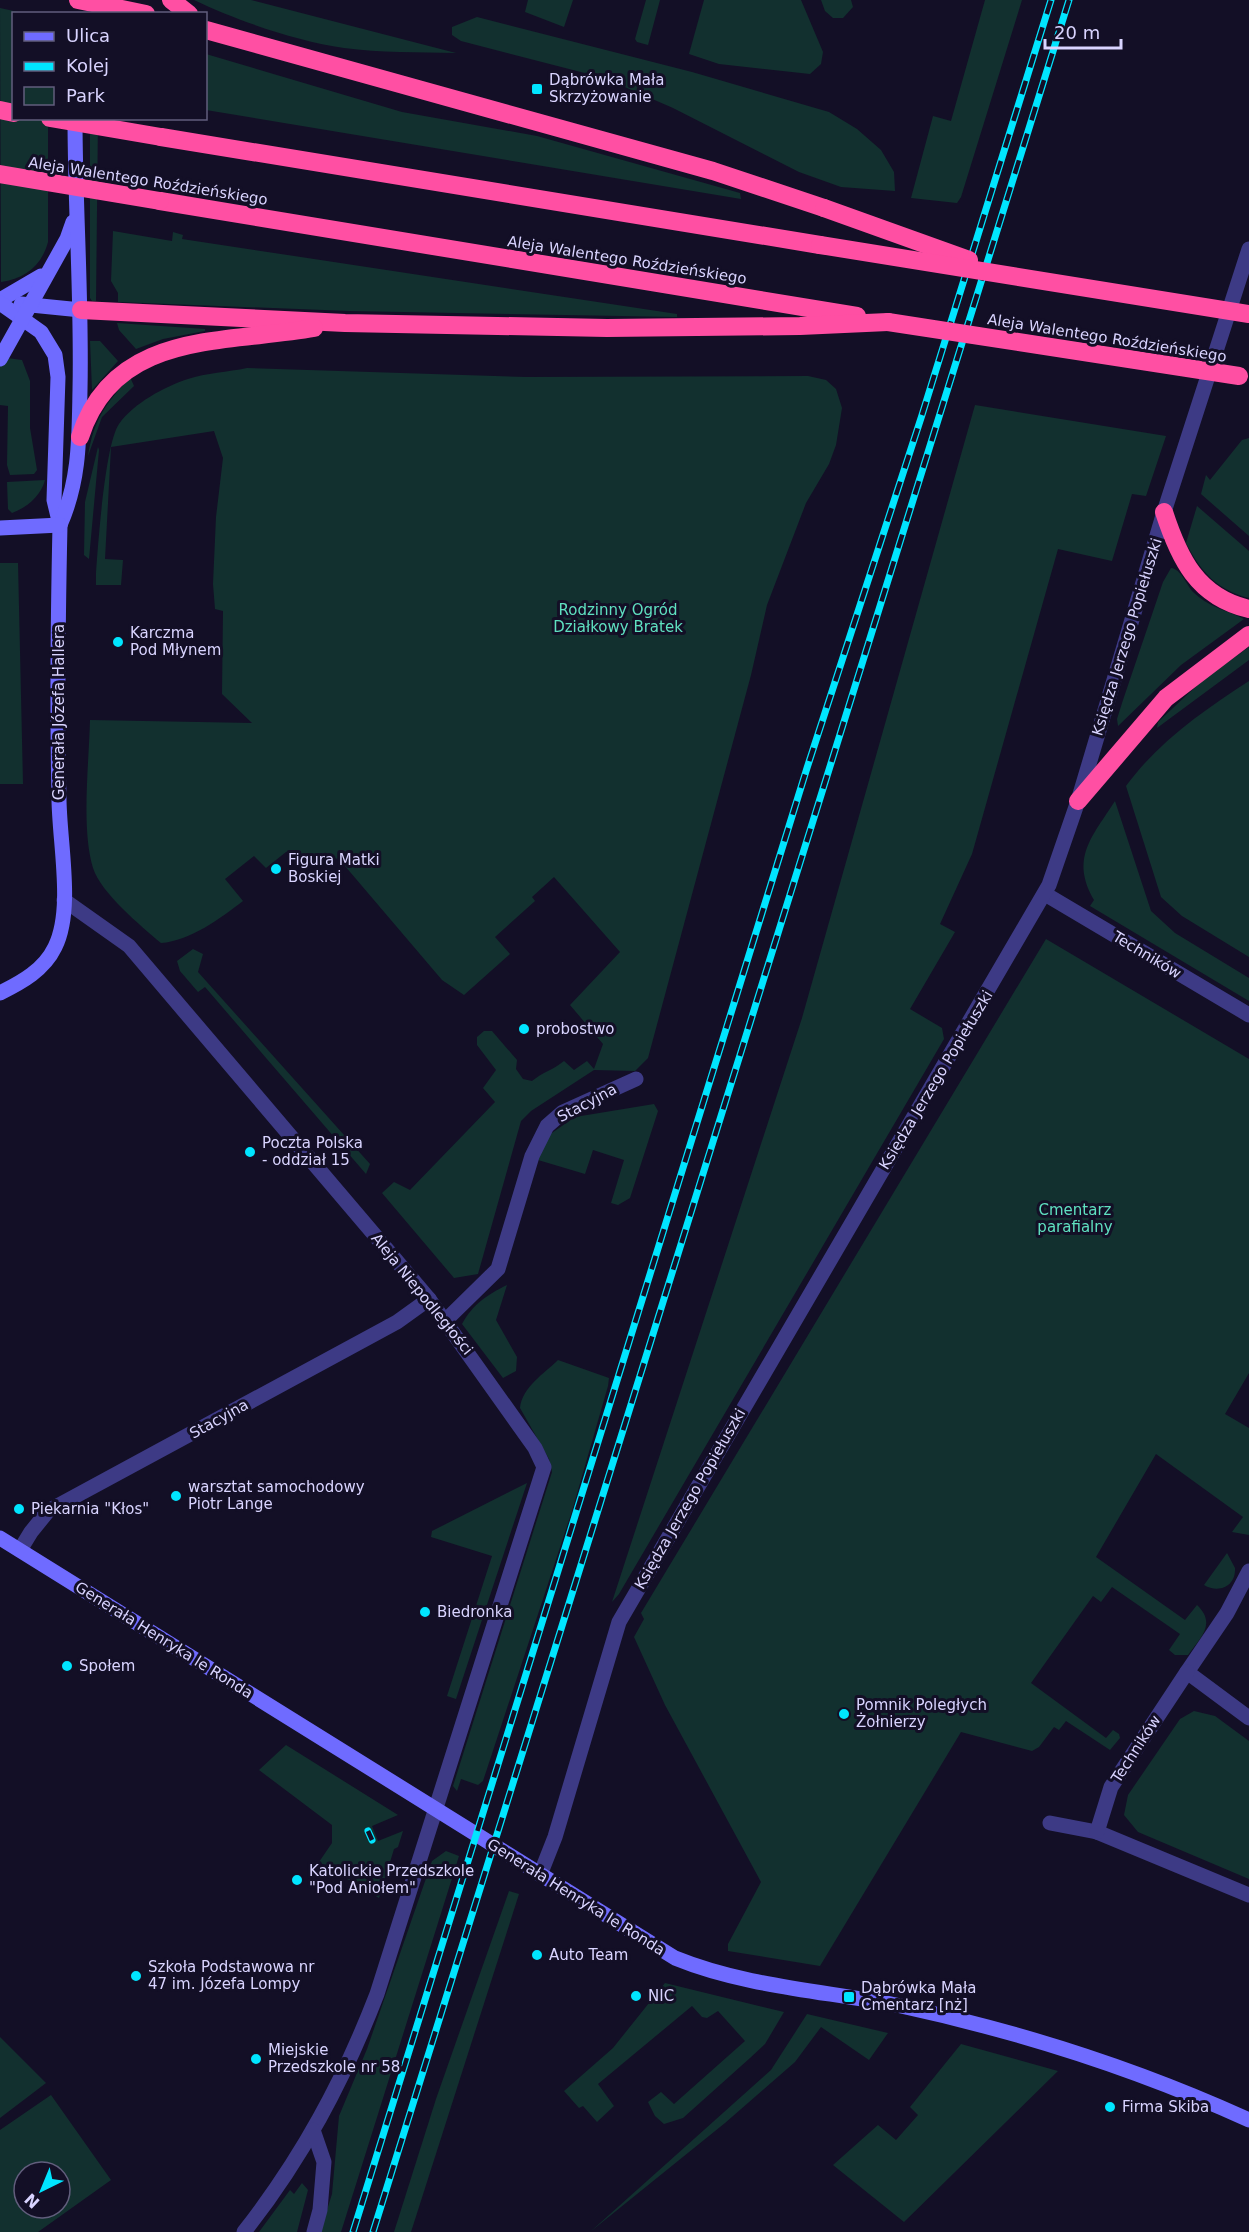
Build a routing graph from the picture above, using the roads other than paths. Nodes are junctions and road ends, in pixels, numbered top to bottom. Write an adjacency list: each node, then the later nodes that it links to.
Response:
1 (77, 0): 3 (highway)
2 (171, 0): 4 (highway)
3 (136, 12)
4 (186, 12)
5 (208, 29): 11 (highway, bridge)
6 (62, 120): 11 (highway, bridge)
7 (75, 120): 9 (street, Generała Józefa Hallera)
8 (0, 174): 16 (highway, Aleja Walentego Roździeńskiego, bridge)
9 (75, 213): 13 (street, Generała Józefa Hallera); 17 (street, Generała Józefa Hallera)
10 (1249, 249): 20 (street, Księdza Jerzego Popiełuszki)
11 (1010, 275): 14 (highway, bridge)
12 (0, 302): 13 (street); 17 (street, Generała Józefa Hallera); 21 (street, Generała Józefa Hallera)
13 (81, 310): 15 (highway); 19 (street, Generała Józefa Hallera)
14 (1249, 314)
15 (345, 322): 16 (highway); 19 (highway)
16 (888, 322): 18 (highway, Aleja Walentego Roździeńskiego, bridge)
17 (0, 358)
18 (1244, 377)
19 (80, 437): 21 (street, Generała Józefa Hallera)
20 (1164, 512): 23 (highway); 25 (street, Księdza Jerzego Popiełuszki)
21 (60, 525): 22 (street); 27 (street, Generała Józefa Hallera)
22 (0, 528)
23 (1249, 609)
24 (1249, 635): 25 (highway)
25 (1078, 801): 26 (street, Księdza Jerzego Popiełuszki)
26 (1045, 894): 29 (street, Techników); 41 (street, Księdza Jerzego Popiełuszki)
27 (64, 900): 28 (street, Generała Józefa Hallera); 31 (street, Aleja Niepodległości)
28 (0, 993)
29 (1249, 1015)
30 (636, 1078): 32 (street, Stacyjna)
31 (429, 1299): 32 (street, Aleja Niepodległości); 34 (street, Stacyjna)
32 (446, 1320): 38 (street, Aleja Niepodległości)
33 (0, 1538): 34 (street, Generała Henryka le Ronda)
34 (20, 1550): 38 (street, Generała Henryka le Ronda)
35 (1249, 1571): 36 (street, Techników)
36 (1188, 1672): 37 (street); 40 (street, Techników)
37 (1249, 1718)
38 (436, 1809): 41 (street, Generała Henryka le Ronda); 44 (street, Aleja Niepodległości)
39 (1050, 1823): 40 (street)
40 (1097, 1832): 42 (street)
41 (540, 1875): 43 (street, Generała Henryka le Ronda)
42 (1249, 1896)
43 (1249, 2120)
44 (313, 2130): 45 (street, Aleja Niepodległości); 46 (street)
45 (244, 2232)
46 (314, 2232)

